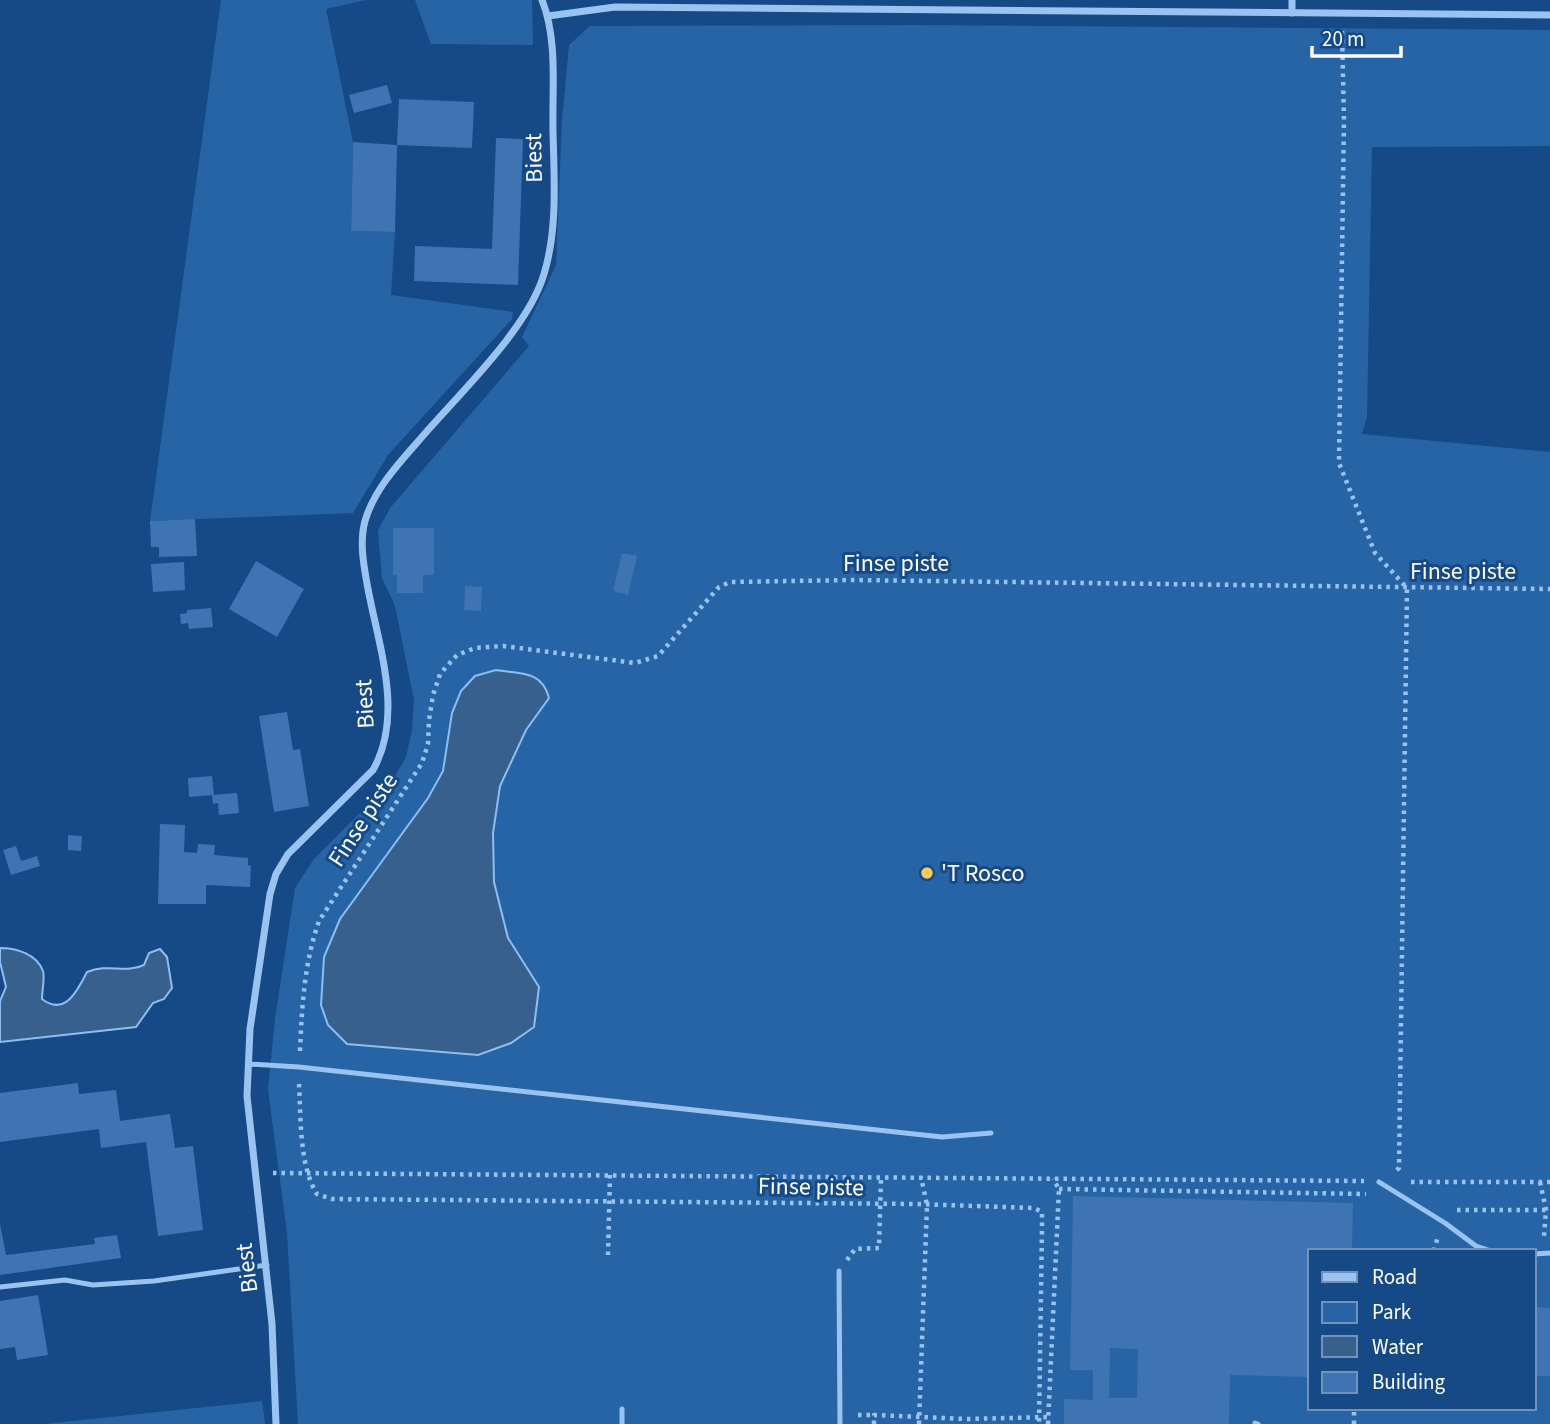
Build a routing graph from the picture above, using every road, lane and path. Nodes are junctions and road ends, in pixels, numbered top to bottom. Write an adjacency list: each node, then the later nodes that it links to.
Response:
1 (542, 0): 6 (street, Biest)
2 (1292, 0): 3 (street)
3 (1292, 13): 4 (street); 6 (street)
4 (1342, 13): 5 (street); 7 (path)
5 (1550, 15)
6 (548, 16): 9 (street, Biest)
7 (1407, 588): 8 (path, Finse piste); 10 (path, Finse piste); 12 (path)
8 (1550, 589)
9 (247, 1065): 10 (lane); 14 (street, Biest)
10 (299, 1067): 11 (lane); 13 (path, Finse piste)
11 (990, 1133)
12 (1399, 1168)
13 (309, 1172): 14 (path); 15 (path); 24 (path, Finse piste)
14 (254, 1173): 32 (street, Biest)
15 (610, 1175): 16 (path); 24 (path)
16 (881, 1177): 17 (path); 25 (path)
17 (921, 1177): 18 (path); 26 (path)
18 (1053, 1178): 19 (path); 22 (path)
19 (1379, 1182): 20 (path); 29 (lane)
20 (1540, 1182): 21 (path); 27 (path)
21 (1550, 1182)
22 (1059, 1189): 23 (path); 37 (path)
23 (1373, 1192)
24 (609, 1201): 25 (path, Finse piste); 31 (path)
25 (881, 1205): 26 (path, Finse piste); 33 (path)
26 (927, 1205): 36 (path); 38 (path, Finse piste)
27 (1548, 1210): 28 (path); 30 (path)
28 (1450, 1216)
29 (1485, 1249)
30 (1547, 1253)
31 (608, 1255)
32 (267, 1265): 34 (lane); 39 (street, Biest)
33 (839, 1271): 41 (lane)
34 (0, 1287)
35 (622, 1409): 40 (lane)
36 (919, 1417): 38 (path); 42 (path); 43 (path)
37 (1049, 1417): 38 (path); 44 (path)
38 (1039, 1421)
39 (276, 1424)
40 (622, 1424)
41 (840, 1424)
42 (874, 1424)
43 (919, 1424)
44 (1048, 1424)

